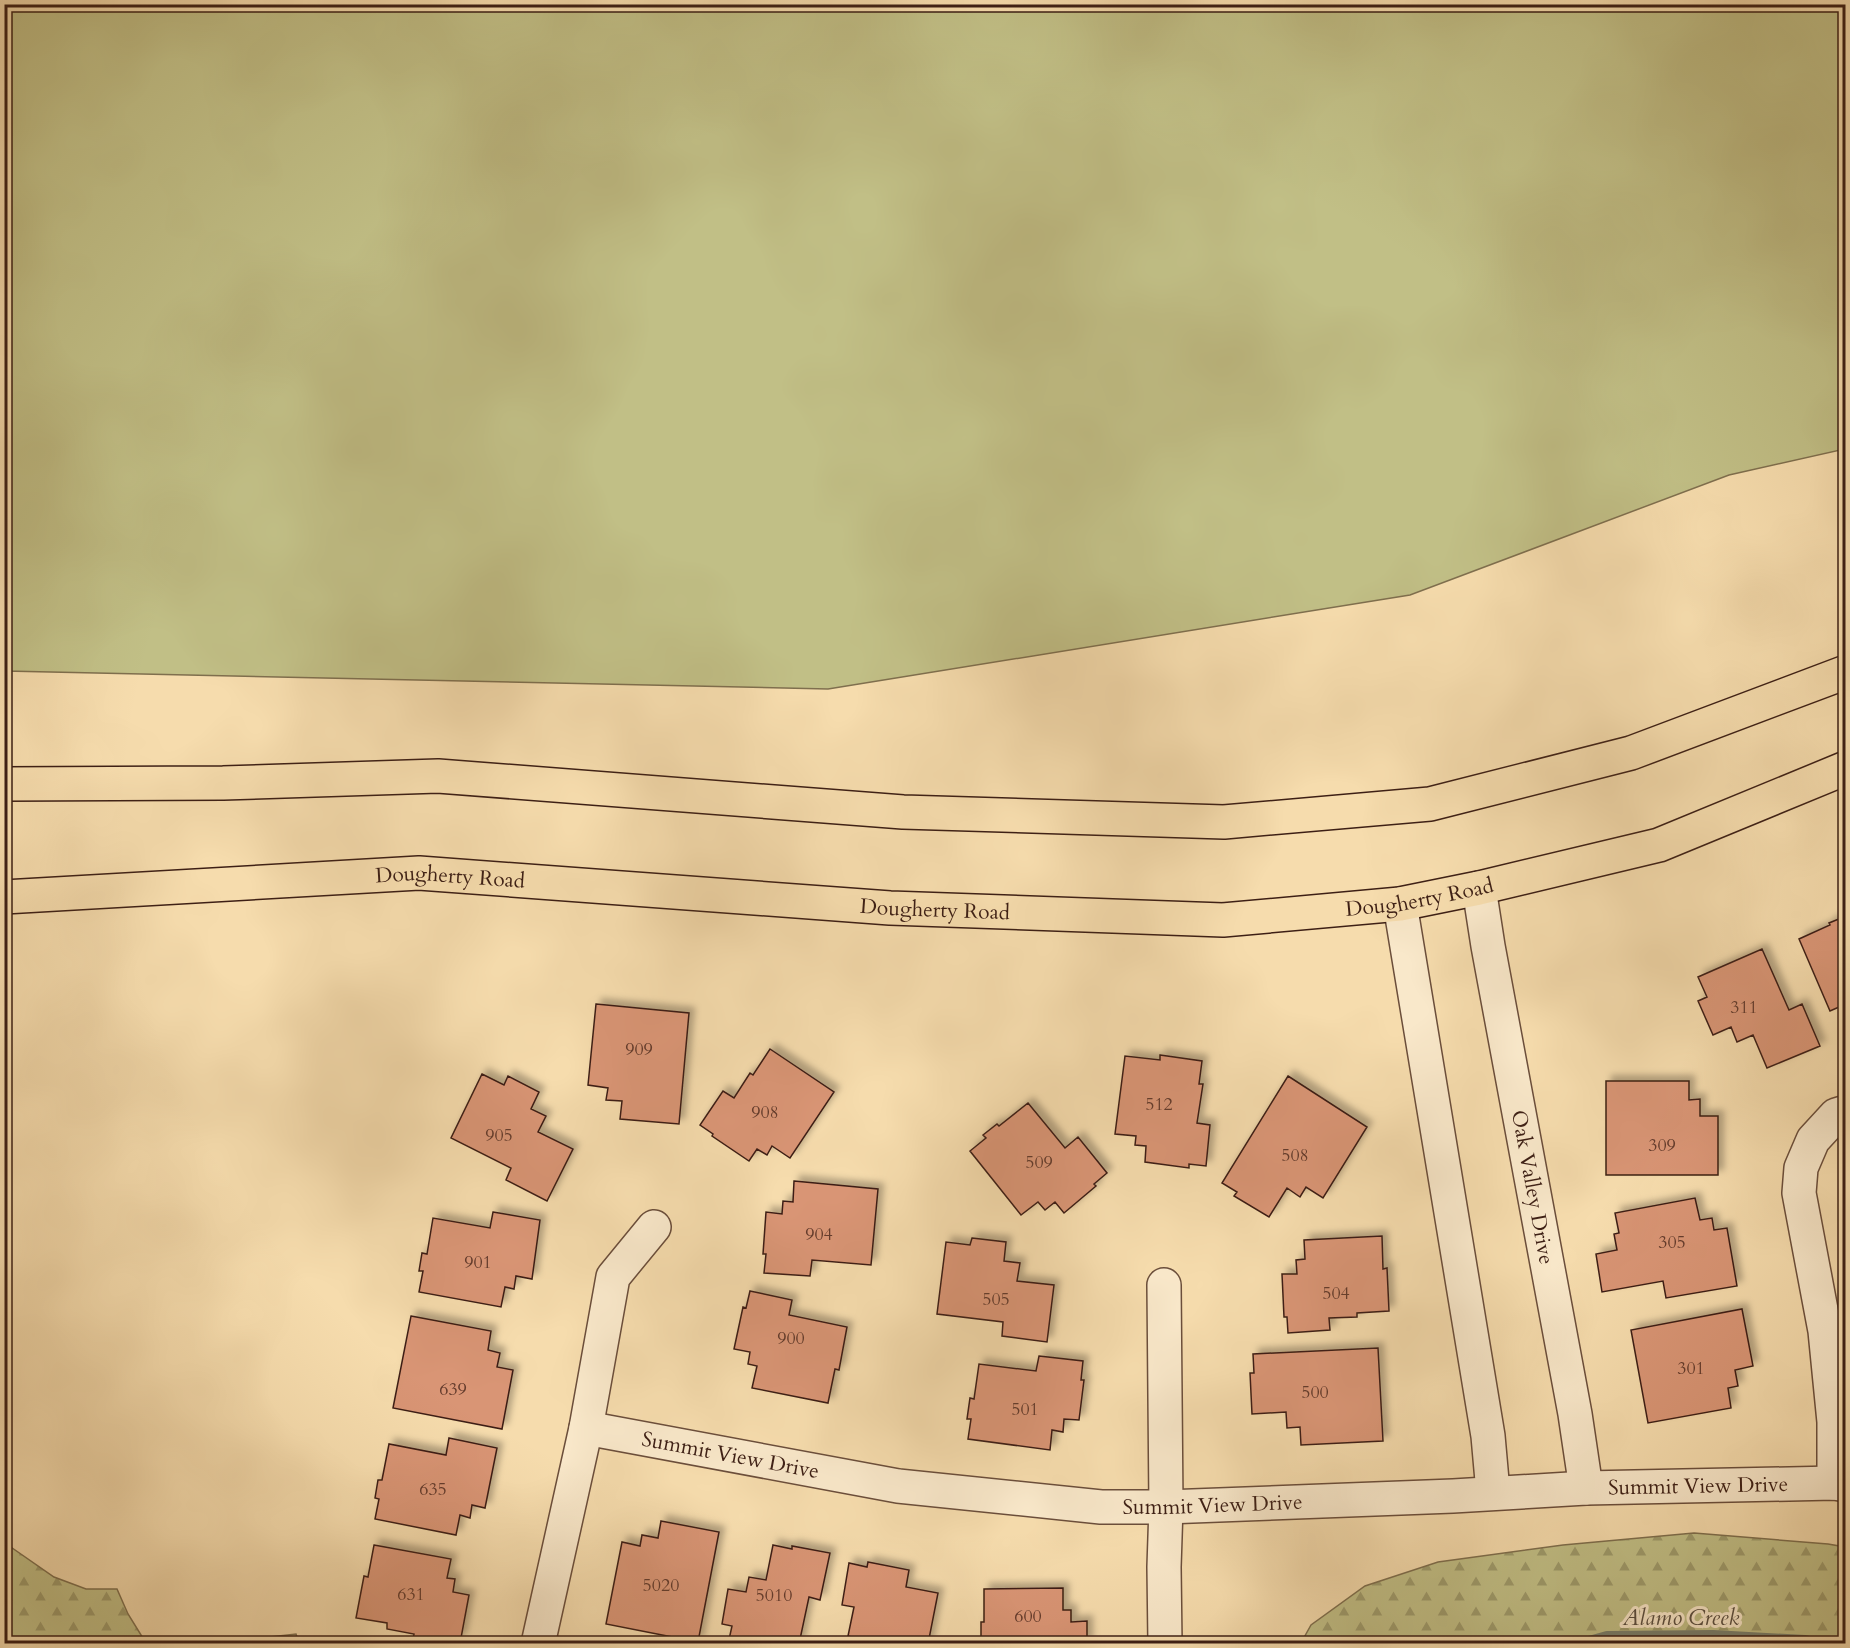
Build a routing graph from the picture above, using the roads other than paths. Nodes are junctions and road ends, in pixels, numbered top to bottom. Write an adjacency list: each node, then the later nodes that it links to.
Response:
1 (1845, 672): 3 (main road)
2 (1845, 768): 4 (main road, Dougherty Road)
3 (4, 784)
4 (1479, 888): 6 (main road, Dougherty Road); 12 (street, Oak Valley Drive)
5 (4, 897): 6 (main road, Dougherty Road)
6 (1400, 904): 13 (street)
7 (1845, 1112): 11 (street)
8 (654, 1227): 10 (street)
9 (1164, 1285): 14 (street)
10 (586, 1428): 14 (street, Summit View Drive); 15 (street)
11 (1840, 1484): 12 (street, Summit View Drive)
12 (1586, 1488): 13 (street, Summit View Drive)
13 (1493, 1492): 14 (street, Summit View Drive)
14 (1166, 1507): 16 (street)
15 (538, 1644)
16 (1165, 1644)

